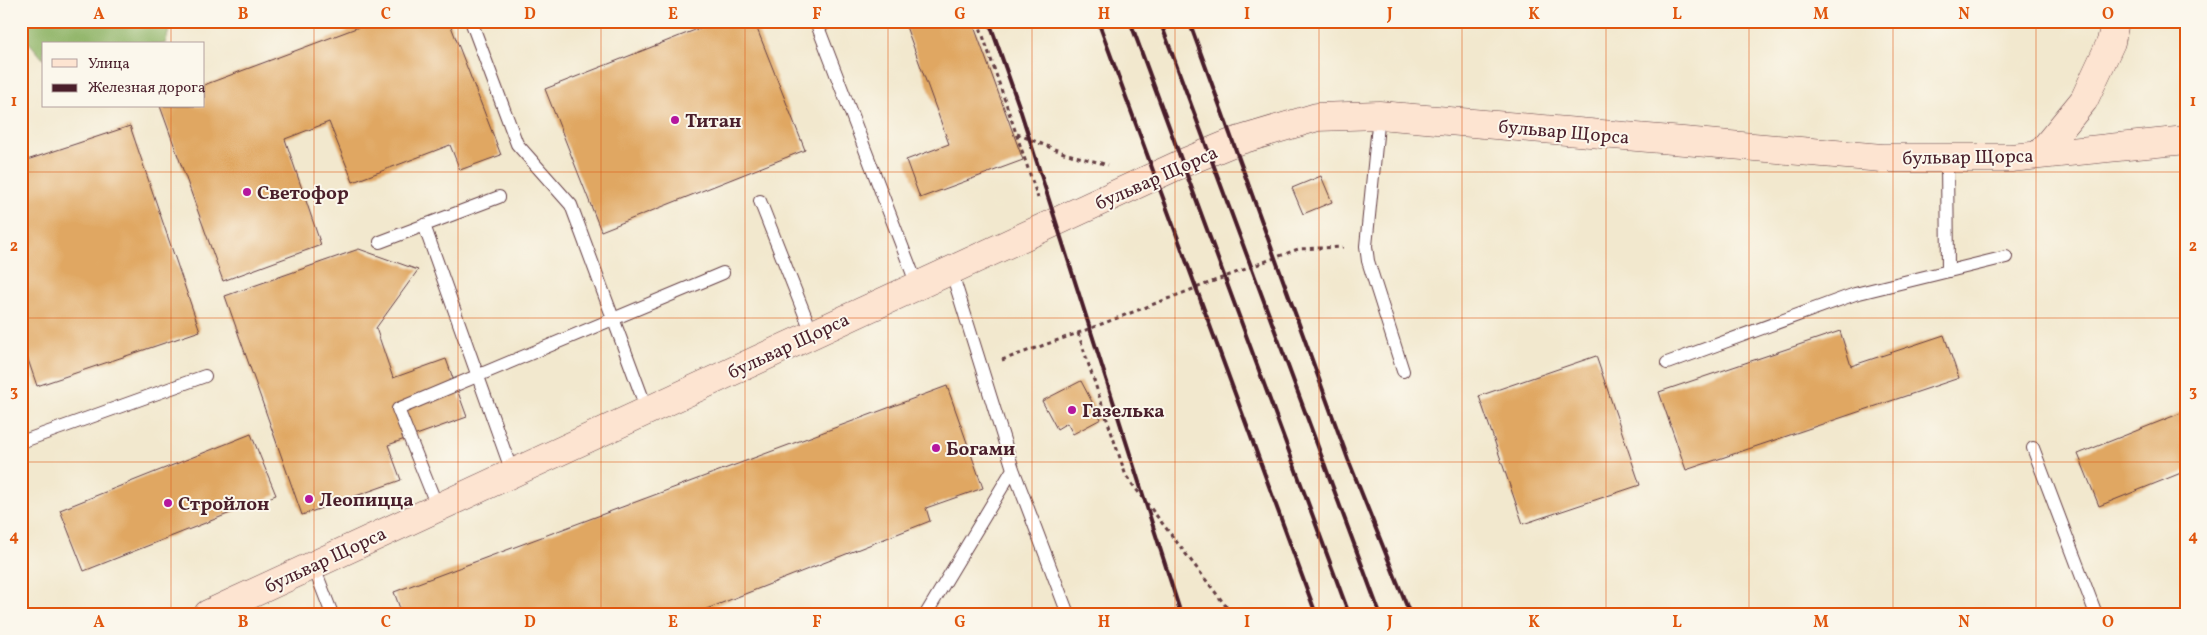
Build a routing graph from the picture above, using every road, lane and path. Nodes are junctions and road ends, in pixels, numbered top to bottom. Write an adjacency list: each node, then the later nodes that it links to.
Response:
1 (471, 21): 22 (lane)
2 (830, 21): 21 (lane)
3 (978, 21): 6 (path)
4 (2115, 21): 8 (main road)
5 (1378, 115): 9 (main road, бульвар Щорса); 10 (main road, бульвар Щорса); 16 (lane)
6 (1016, 134): 10 (path); 14 (path)
7 (2186, 140): 8 (main road, бульвар Щорса)
8 (2039, 155): 9 (main road, бульвар Щорса)
9 (1947, 158): 19 (lane)
10 (1154, 177): 14 (main road, бульвар Щорса)
11 (499, 197): 13 (lane)
12 (760, 202): 23 (lane)
13 (424, 225): 15 (lane); 29 (lane)
14 (1047, 226): 18 (main road, бульвар Щорса)
15 (380, 242)
16 (1366, 246): 24 (path); 27 (lane)
17 (2006, 257): 19 (lane)
18 (951, 270): 21 (main road, бульвар Щорса); 26 (lane)
19 (1948, 272): 25 (lane)
20 (723, 274): 22 (lane)
21 (917, 285): 23 (main road, бульвар Щорса)
22 (614, 319): 29 (lane); 30 (lane)
23 (812, 333): 30 (main road, бульвар Щорса)
24 (1078, 333): 26 (path); 41 (path)
25 (1668, 363)
26 (981, 367): 33 (lane)
27 (1403, 371)
28 (205, 376): 31 (lane)
29 (478, 376): 34 (lane); 35 (lane)
30 (647, 410): 34 (main road, бульвар Щорса)
31 (21, 442)
32 (2033, 448): 42 (lane)
33 (1013, 469): 39 (lane); 40 (lane)
34 (512, 472): 35 (main road, бульвар Щорса)
35 (438, 506): 36 (main road, бульвар Щорса)
36 (313, 565): 37 (main road, бульвар Щорса); 38 (lane)
37 (208, 614)
38 (332, 614)
39 (926, 614)
40 (1068, 614)
41 (1232, 614)
42 (2096, 614)

